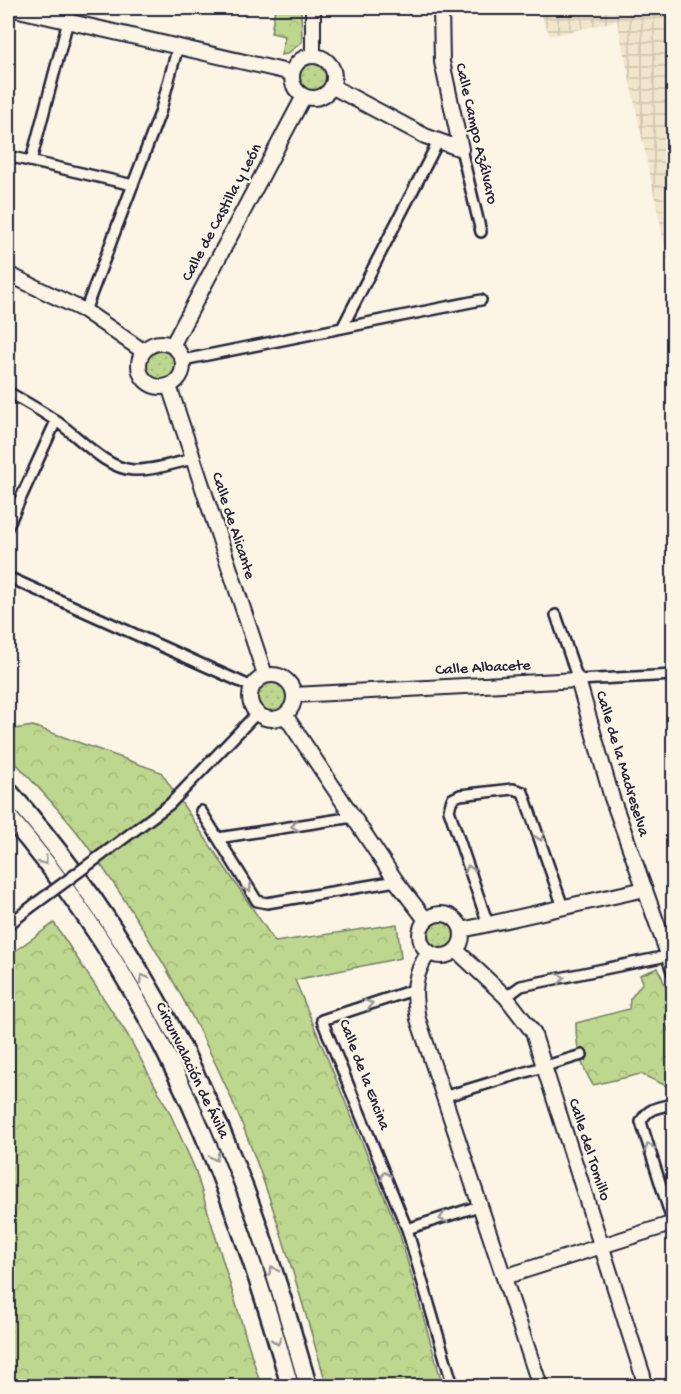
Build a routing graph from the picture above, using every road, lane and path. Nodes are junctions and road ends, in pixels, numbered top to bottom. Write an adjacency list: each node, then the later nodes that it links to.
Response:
1 (10, 8): 4 (street)
2 (313, 8): 6 (street)
3 (441, 8): 11 (street, Calle Campo Azálvaro)
4 (68, 21): 5 (street); 13 (street)
5 (178, 46): 7 (street); 14 (street)
6 (313, 56): 7 (street); 8 (street)
7 (292, 73): 9 (street)
8 (333, 87): 9 (street); 10 (street)
9 (304, 96): 20 (street, Calle de Castilla y León)
10 (438, 142): 11 (street); 19 (street)
11 (461, 149): 15 (street, Calle Campo Azálvaro)
12 (8, 156): 13 (street)
13 (31, 161): 14 (street)
14 (133, 184): 18 (street)
15 (481, 232)
16 (8, 274): 18 (street)
17 (481, 300): 19 (street)
18 (85, 311): 21 (street)
19 (342, 328): 22 (street)
20 (172, 345): 21 (street); 22 (street)
21 (143, 351): 23 (street)
22 (183, 360): 23 (street)
23 (169, 387): 26 (street, Calle de Alicante)
24 (8, 392): 25 (street)
25 (56, 421): 26 (street); 27 (street)
26 (193, 459): 30 (street, Calle de Alicante)
27 (8, 526)
28 (8, 577): 33 (street)
29 (556, 615): 32 (street, Calle de la Madreselva)
30 (265, 675): 33 (street); 34 (street)
31 (674, 675): 32 (street, Calle Albacete)
32 (578, 680): 34 (street, Calle Albacete); 43 (street, Calle de la Madreselva)
33 (252, 687): 35 (street)
34 (294, 695): 36 (street)
35 (257, 713): 36 (street); 47 (street, bridge)
36 (285, 715): 40 (street)
37 (8, 790): 65 (highway, Circunvalación de Ávila, one-way to 37)
38 (201, 811): 41 (street)
39 (8, 816): 64 (highway, Circunvalación de Ávila, one-way to 64)
40 (353, 817): 41 (street, one-way to 41); 42 (street)
41 (218, 838): 42 (street, one-way to 42)
42 (396, 881): 45 (street)
43 (645, 889): 44 (street); 51 (street, Calle de la Madreselva)
44 (563, 907): 46 (street); 46 (street, one-way to 44)
45 (426, 920): 48 (street); 50 (street)
46 (488, 924): 48 (street)
47 (8, 925)
48 (462, 930): 49 (street)
49 (456, 950): 50 (street); 54 (street, Calle del Tomillo)
50 (429, 952): 53 (street)
51 (667, 956): 52 (street, Calle de la Madreselva); 54 (street, one-way to 51)
52 (674, 971)
53 (413, 990): 57 (street); 61 (street, Calle de la Encina, one-way to 53)
54 (506, 997): 56 (street, Calle del Tomillo)
55 (582, 1055): 56 (street)
56 (544, 1066): 57 (street); 62 (street, Calle del Tomillo)
57 (443, 1096): 59 (street)
58 (674, 1104): 60 (street, one-way to 58)
59 (479, 1206): 61 (street, one-way to 61); 63 (street)
60 (673, 1224): 62 (street)
61 (407, 1229): 66 (street, Calle de la Encina)
62 (601, 1244): 63 (street); 68 (street, Calle del Tomillo)
63 (504, 1277): 67 (street)
64 (290, 1386)
65 (308, 1386)
66 (453, 1386)
67 (540, 1386)
68 (643, 1386)

